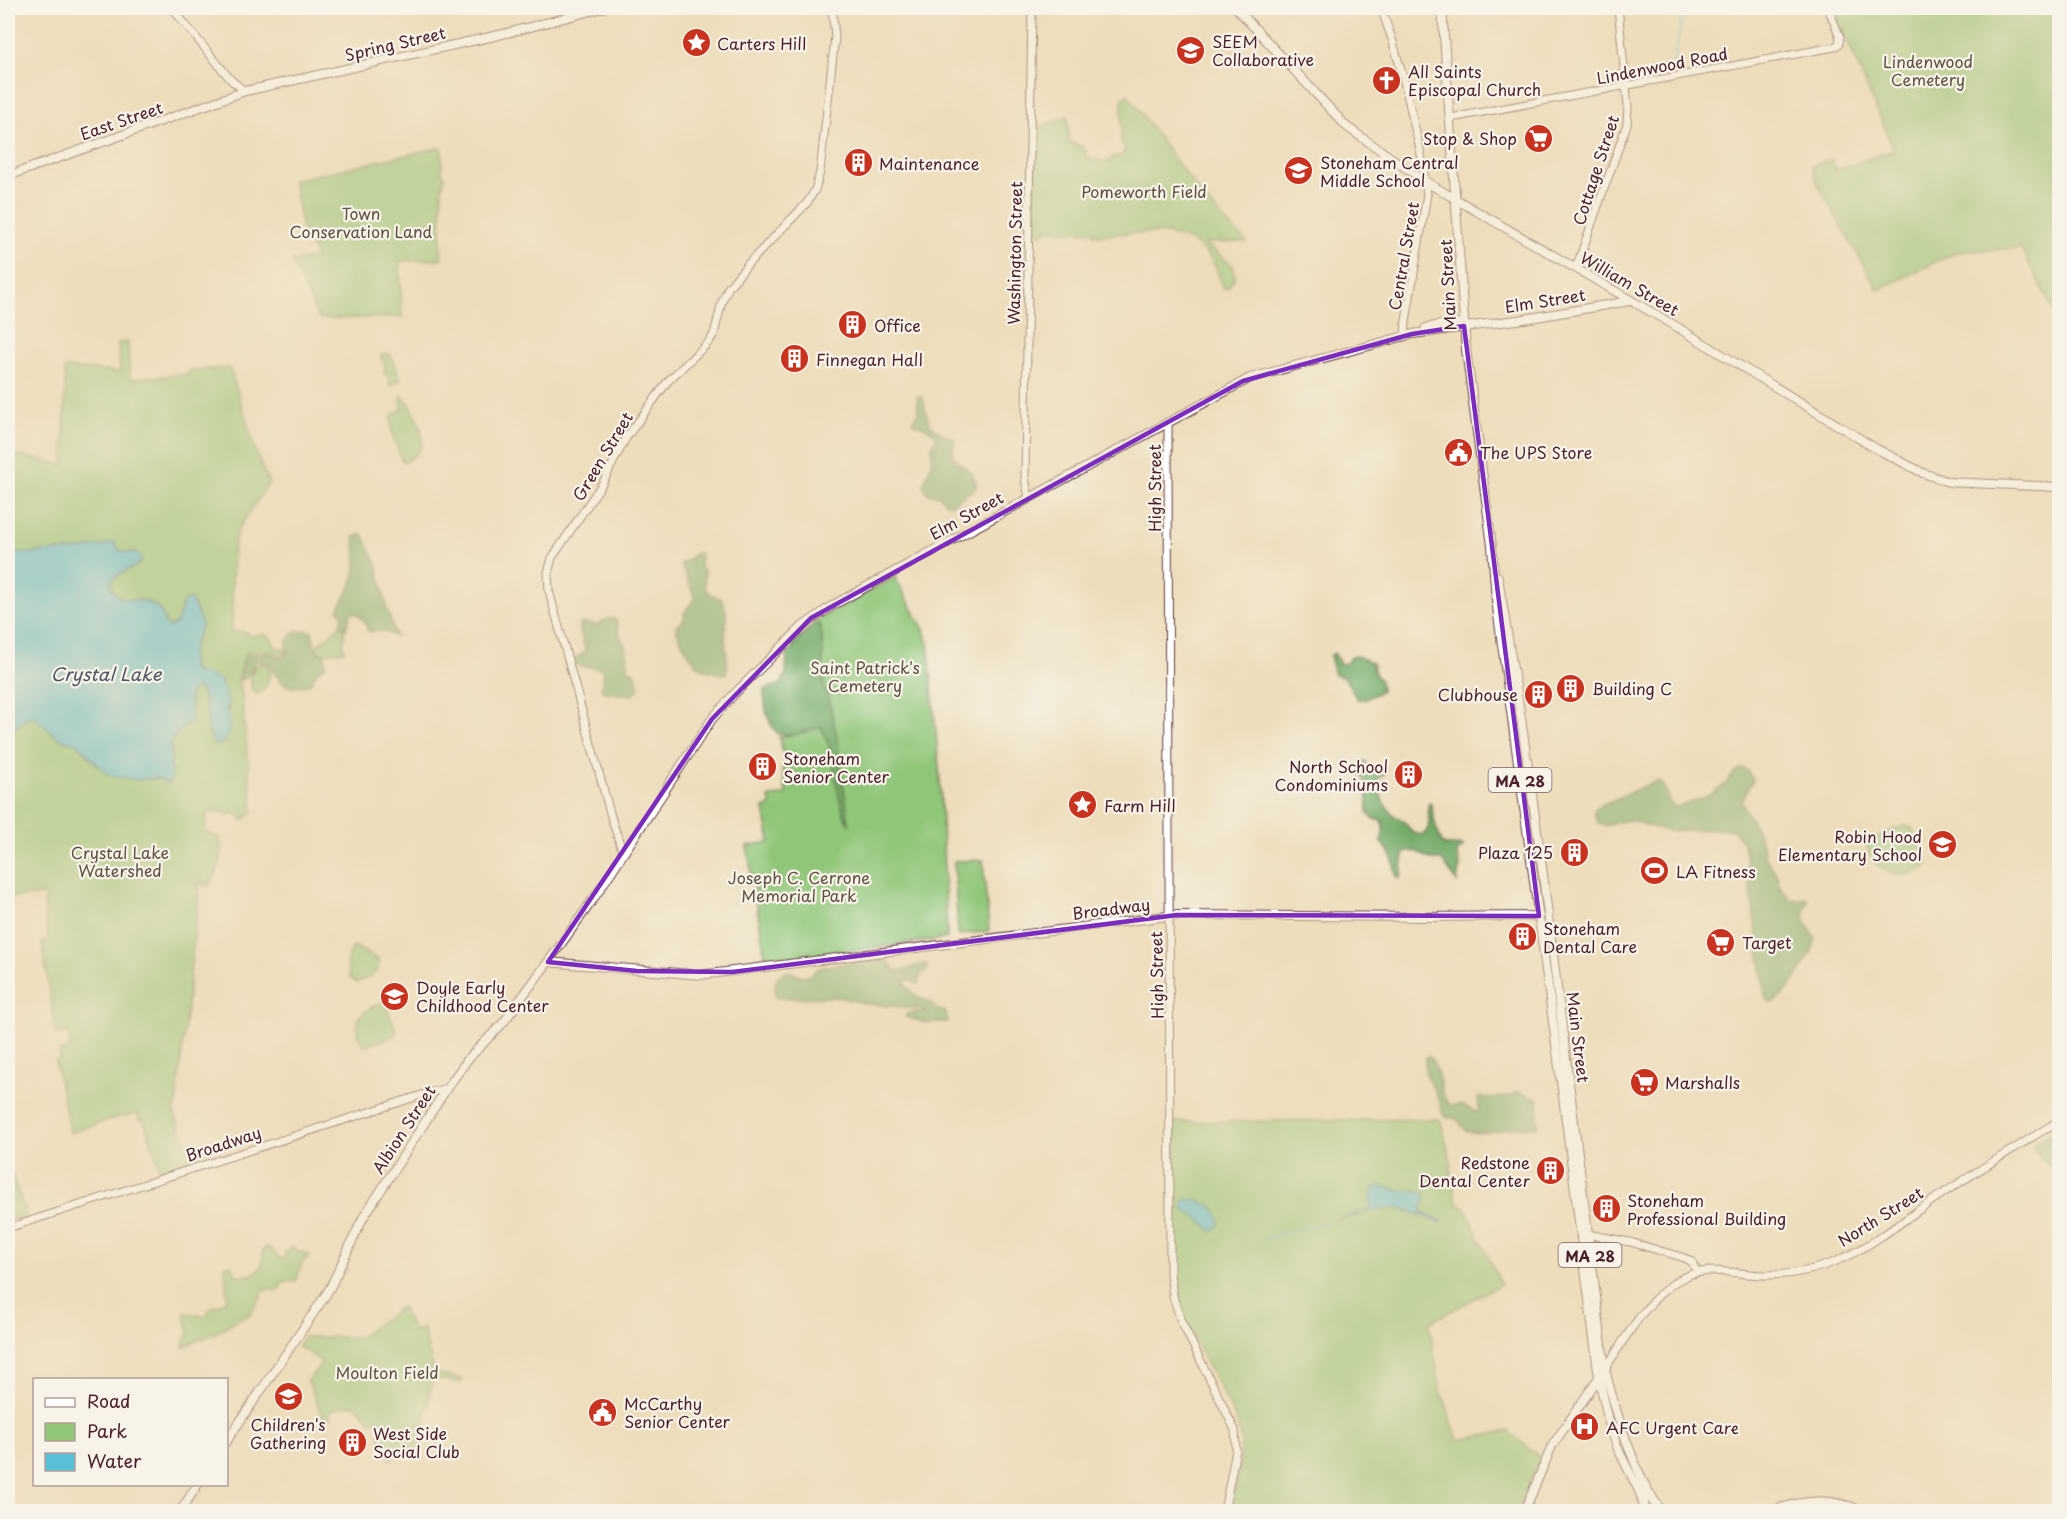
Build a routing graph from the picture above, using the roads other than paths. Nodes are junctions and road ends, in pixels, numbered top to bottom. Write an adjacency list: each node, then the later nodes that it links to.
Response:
1 (172, 8): 10 (street)
2 (603, 8): 12 (main road, Spring Street)
3 (832, 8): 31 (street, Green Street)
4 (1032, 8): 27 (street, Washington Street)
5 (1236, 8): 17 (main road, William Street)
6 (1381, 8): 17 (street, Central Street)
7 (1442, 8): 14 (main road, Main Street / MA 28)
8 (1618, 8): 11 (street, Cottage Street)
9 (1828, 8): 11 (street, Lindenwood Road)
10 (231, 80): 12 (street); 13 (street)
11 (1626, 86): 14 (street, Lindenwood Road); 21 (street, Cottage Street)
12 (245, 91): 13 (main road, East Street)
13 (234, 95): 15 (main road, East Street)
14 (1451, 118): 16 (main road, Main Street / MA 28)
15 (8, 176)
16 (1455, 177): 17 (main road); 18 (main road, Main Street / MA 28)
17 (1429, 184): 18 (main road, William Street); 24 (street, Central Street)
18 (1457, 200): 19 (main road, William Street); 20 (main road, Main Street / MA 28)
19 (1478, 212): 20 (main road); 21 (main road, William Street)
20 (1459, 230): 23 (main road, Main Street / MA 28)
21 (1576, 268): 22 (main road, William Street)
22 (1630, 301): 23 (main road, Elm Street); 26 (main road, William Street)
23 (1464, 326): 24 (main road, Elm Street); 28 (main road, Main Street / MA 28)
24 (1408, 335): 25 (main road, Elm Street)
25 (1168, 422): 27 (main road, Elm Street); 32 (street, High Street)
26 (2060, 487)
27 (1029, 498): 31 (main road, Elm Street)
28 (1507, 656): 29 (main road, Main Street / MA 28); 30 (main road, Main Street / MA 28)
29 (1513, 730): 30 (main road); 33 (main road, Main Street / MA 28)
30 (1523, 735): 38 (main road, Main Street / MA 28)
31 (625, 850): 34 (main road, Albion Street)
32 (1169, 916): 33 (main road, Broadway); 34 (main road, Broadway); 48 (street, High Street)
33 (1539, 916): 43 (main road, Main Street / MA 28)
34 (548, 962): 35 (main road, Albion Street)
35 (447, 1088): 37 (street, Broadway); 44 (main road, Albion Street)
36 (2060, 1120): 39 (street, North Street)
37 (8, 1228)
38 (1587, 1234): 39 (street); 40 (main road, Main Street / MA 28)
39 (1697, 1272): 41 (street, North Street)
40 (1601, 1340): 41 (street); 42 (main road, Main Street / MA 28)
41 (1620, 1347): 42 (street, North Street)
42 (1605, 1369): 43 (main road, North Street); 46 (main road, Main Street / MA 28)
43 (1599, 1378): 46 (main road, Main Street / MA 28); 49 (main road, North Street)
44 (228, 1440)
45 (197, 1486): 47 (main road)
46 (1646, 1496): 50 (highway); 51 (highway)
47 (180, 1512)
48 (1224, 1512)
49 (1524, 1512)
50 (1648, 1512)
51 (1660, 1512)
52 (1770, 1512): 55 (highway)
53 (1792, 1512): 54 (highway)
54 (1844, 1512)
55 (1863, 1512)

